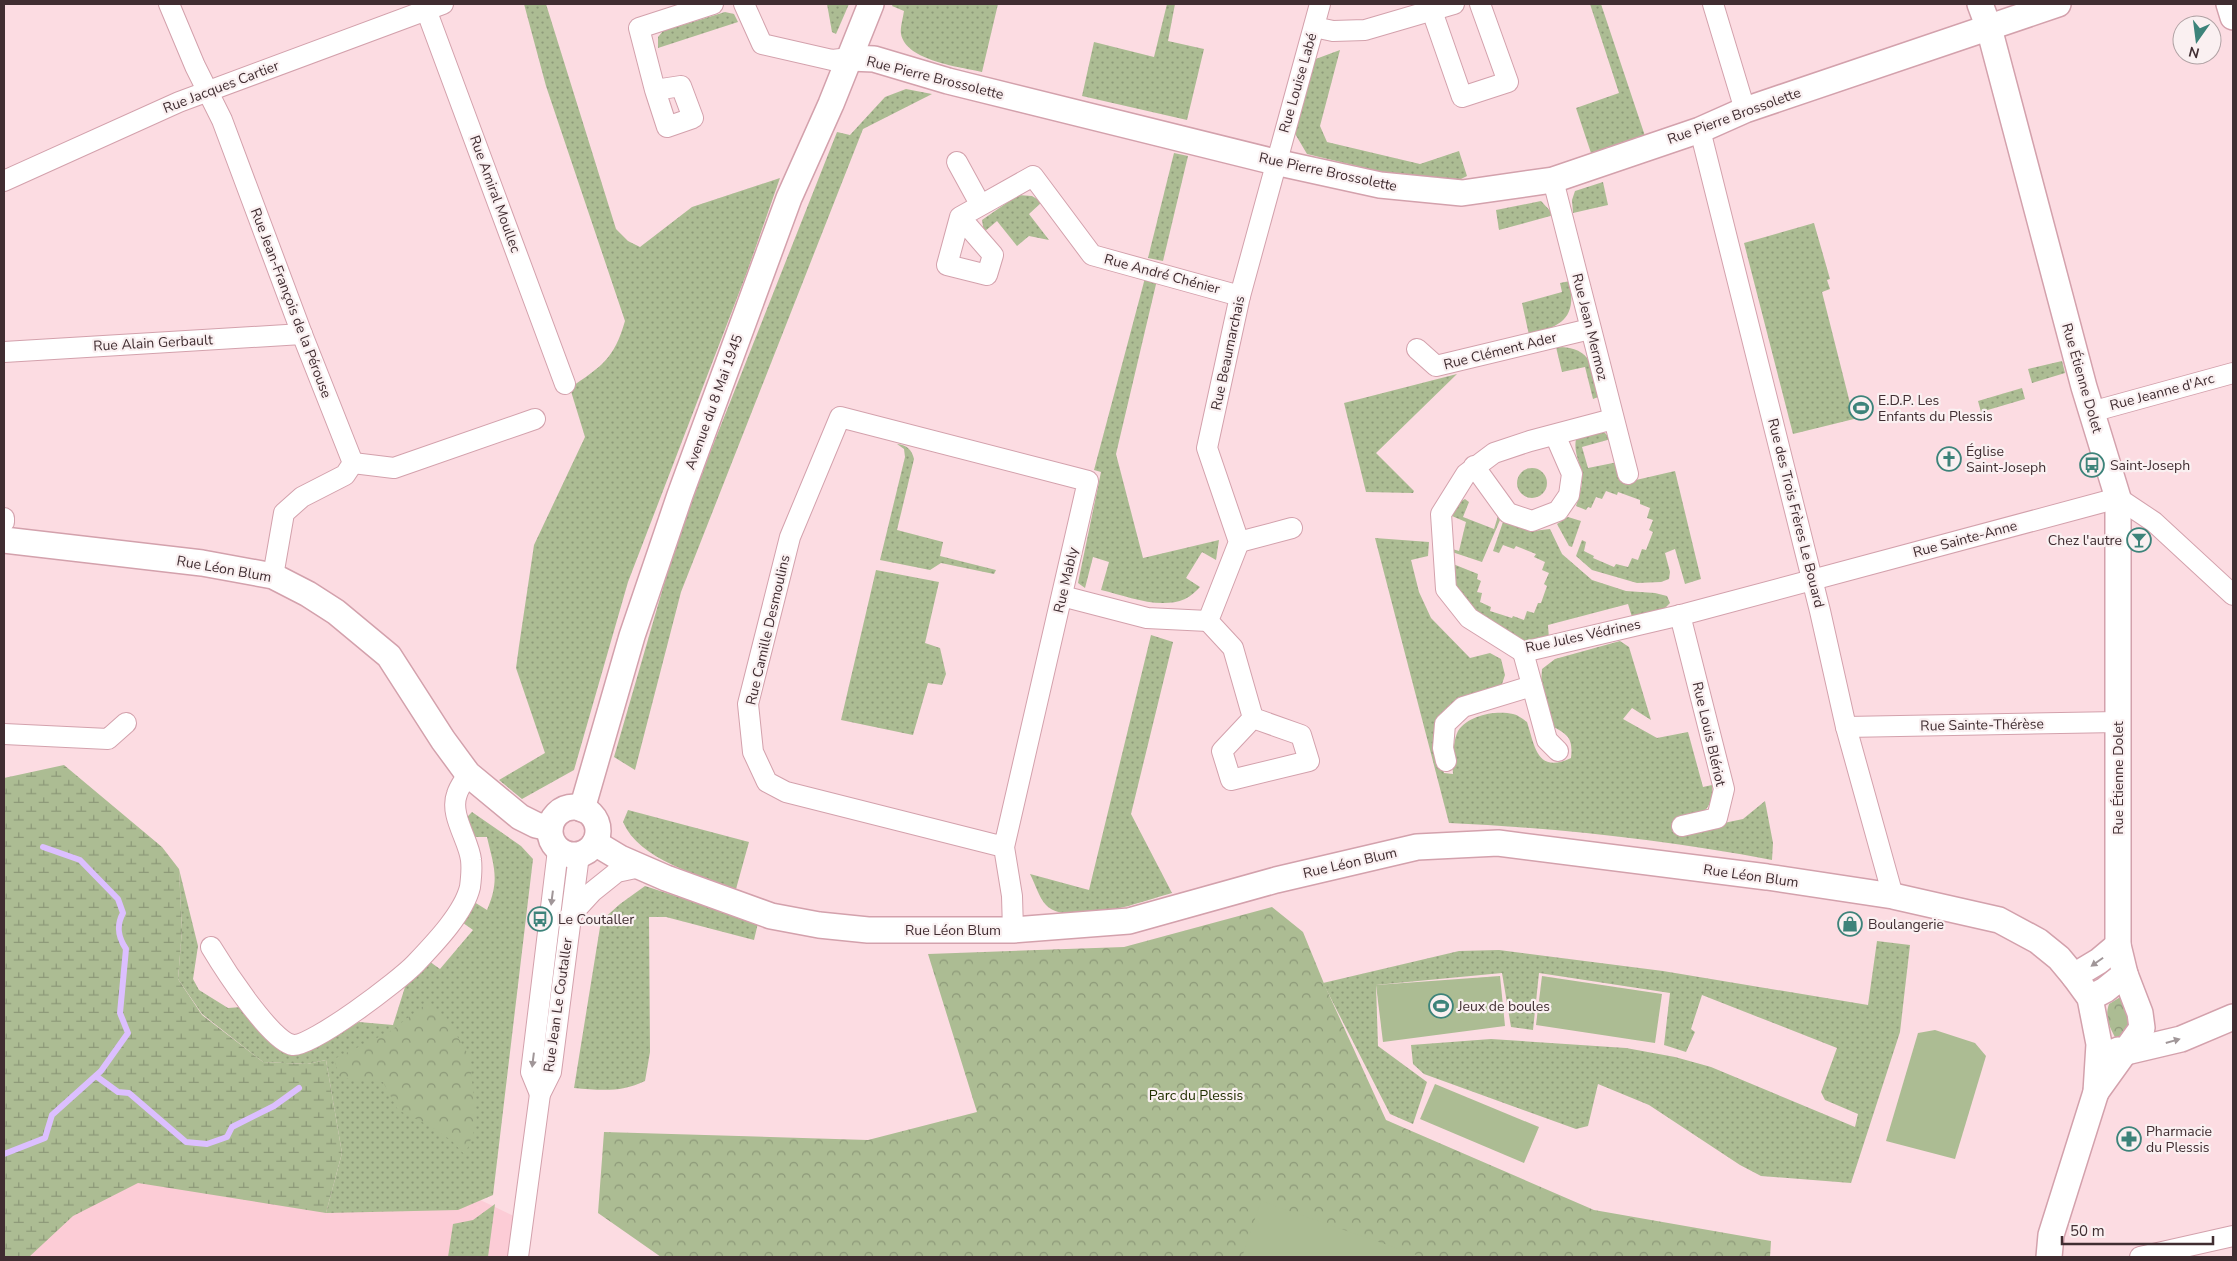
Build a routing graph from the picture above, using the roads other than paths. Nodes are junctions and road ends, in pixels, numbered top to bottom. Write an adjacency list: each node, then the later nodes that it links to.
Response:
1 (169, 4): 19 (street, Rue Jean-François de la Pérouse)
2 (713, 4): 18 (street)
3 (744, 4): 17 (street)
4 (871, 4): 17 (street, Avenue du 8 Mai 1945)
5 (1320, 4): 15 (street, Rue Louise Labé)
6 (1454, 4): 13 (street)
7 (1480, 4): 13 (street)
8 (1713, 4): 20 (street)
9 (1980, 4): 16 (street, Rue Étienne Dolet)
10 (2058, 4): 16 (street, Rue Pierre Brossolette)
11 (2228, 4): 14 (street)
12 (431, 6): 19 (street, Rue Jacques Cartier); 34 (street, Rue Amiral Moullec)
13 (1432, 11): 15 (street)
14 (2233, 17)
15 (1314, 27): 23 (street, Rue Louise Labé)
16 (1989, 28): 20 (street, Rue Pierre Brossolette); 35 (street, Rue Étienne Dolet)
17 (850, 58): 23 (street, Rue Pierre Brossolette); 65 (street, Avenue du 8 Mai 1945)
18 (655, 90)
19 (207, 91): 25 (street, Rue Jacques Cartier); 30 (street, Rue Jean-François de la Pérouse)
20 (1745, 110): 21 (street, Rue Pierre Brossolette)
21 (1700, 130): 24 (street, Rue Pierre Brossolette); 50 (street, Rue des Trois Frères Le Bouard)
22 (957, 162): 26 (street)
23 (1275, 162): 24 (street, Rue Pierre Brossolette); 28 (street, Rue Beaumarchais)
24 (1553, 180): 29 (street, Rue Jean Mermoz)
25 (4, 181)
26 (980, 204): 27 (street, Rue André Chénier); 28 (street, Rue André Chénier)
27 (960, 217)
28 (1240, 296): 48 (street, Rue Beaumarchais)
29 (1590, 329): 31 (street, Rue Clément Ader); 38 (street, Rue Jean Mermoz)
30 (302, 334): 32 (street, Rue Alain Gerbault); 40 (street, Rue Jean-François de la Pérouse)
31 (1416, 350)
32 (4, 352)
33 (2233, 373): 35 (street, Rue Jeanne d'Arc)
34 (565, 384)
35 (2091, 412): 43 (street, Rue Étienne Dolet)
36 (840, 417): 52 (street, Rue Mably); 68 (street, Rue Camille Desmoulins)
37 (535, 419): 40 (street)
38 (1613, 419): 39 (street, Rue Jules Védrines); 42 (street, Rue Jean Mermoz)
39 (1555, 435): 41 (street, Rue Jules Védrines); 41 (street)
40 (354, 463): 49 (street)
41 (1474, 466): 55 (street, Rue Jules Védrines)
42 (1628, 474)
43 (2118, 498): 50 (street, Rue Sainte-Anne); 51 (street); 58 (street, Rue Étienne Dolet)
44 (4, 518): 45 (street)
45 (4, 522)
46 (1292, 528): 48 (street)
47 (4, 540): 49 (street, Rue Léon Blum)
48 (1239, 542): 54 (street)
49 (272, 576): 64 (street, Rue Léon Blum)
50 (1813, 580): 53 (street, Rue Jules Védrines); 60 (street, Rue des Trois Frères Le Bouard)
51 (2233, 595)
52 (1062, 596): 54 (street); 68 (street, Rue Mably)
53 (1680, 615): 55 (street, Rue Jules Védrines); 66 (street, Rue Louis Blériot)
54 (1208, 621): 57 (street)
55 (1523, 652): 56 (street)
56 (1532, 686): 62 (street); 63 (street)
57 (1253, 718)
58 (2118, 722): 60 (street, Rue Sainte-Thérèse); 73 (street, Rue Étienne Dolet)
59 (126, 723): 61 (street)
60 (1846, 727): 70 (street, Rue des Trois Frères Le Bouard)
61 (4, 734)
62 (1558, 751)
63 (1446, 761)
64 (468, 774): 67 (street, Rue Léon Blum); 74 (street)
65 (582, 809): 67 (street); 67 (street)
66 (1682, 826)
67 (571, 844): 69 (street, Rue Léon Blum); 71 (street, Rue Jean Le Coutaller); 82 (street, Rue Jean Le Coutaller, one-way to 82)
68 (1004, 848): 72 (street, Rue Mably)
69 (640, 867): 71 (street); 72 (street, Rue Léon Blum)
70 (1893, 896): 72 (street, Rue Léon Blum); 76 (street, Rue Léon Blum)
71 (570, 916): 82 (street, Rue Jean Le Coutaller)
72 (1013, 930)
73 (2118, 945): 75 (street, Rue Étienne Dolet); 76 (street, one-way to 76)
74 (211, 947)
75 (2125, 974): 77 (street); 80 (street, Rue Étienne Dolet)
76 (2074, 976): 77 (street, Rue Léon Blum)
77 (2090, 998): 79 (street, Rue Léon Blum)
78 (2233, 1017): 80 (street, one-way to 78)
79 (2099, 1044): 80 (street); 81 (street, Rue Léon Blum)
80 (2126, 1052): 81 (street)
81 (2096, 1092): 85 (street)
82 (540, 1094): 84 (street, Rue Jean Le Coutaller)
83 (2233, 1236): 86 (street)
84 (518, 1257)
85 (2049, 1257)
86 (2140, 1257)

